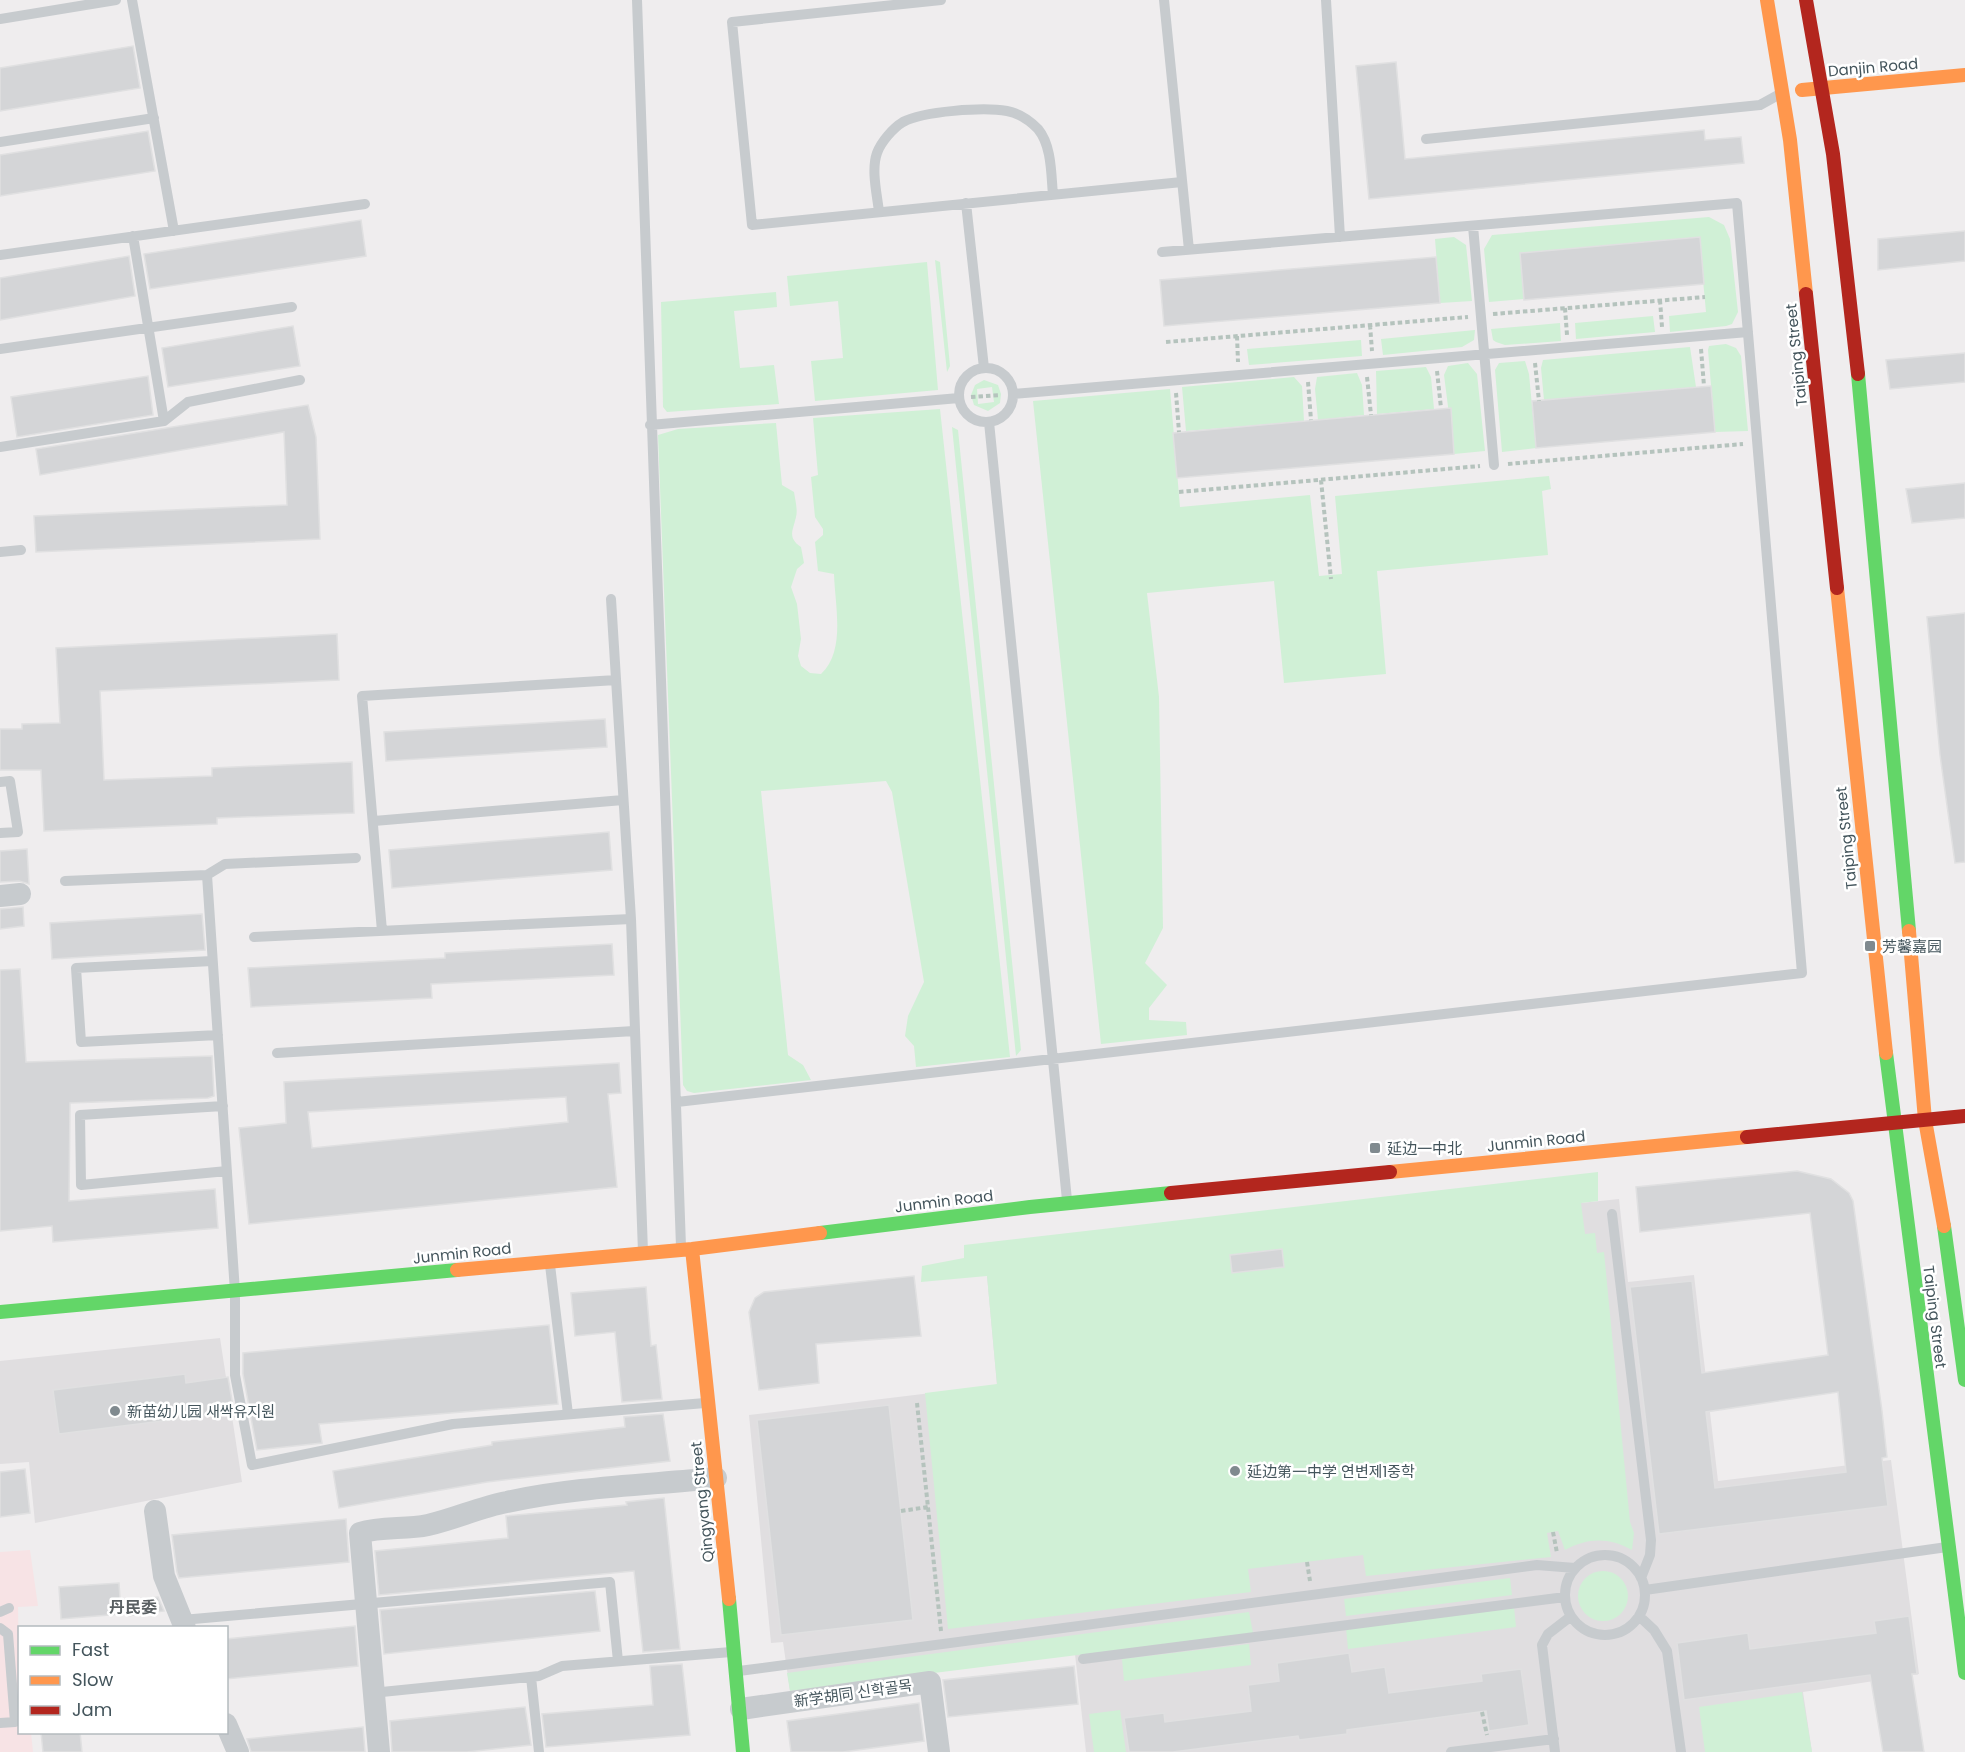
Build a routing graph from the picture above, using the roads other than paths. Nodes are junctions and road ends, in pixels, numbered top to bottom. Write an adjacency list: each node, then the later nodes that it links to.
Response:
1 (116, 0): 9 (lane)
2 (132, 0): 13 (lane)
3 (637, 0): 39 (lane)
4 (941, 0): 20 (lane)
5 (1164, 0): 16 (lane)
6 (1326, 0): 24 (lane)
7 (1767, 0): 12 (main road, Taiping Street)
8 (1806, 0): 11 (main road, Taiping Street)
9 (0, 19)
10 (1965, 75): 11 (main road, Danjin Road)
11 (1823, 88): 12 (main road, Danjin Road); 64 (main road, Taiping Street)
12 (1783, 92): 14 (lane); 65 (main road, Taiping Street)
13 (154, 118): 15 (lane); 22 (lane)
14 (1426, 139)
15 (0, 142)
16 (1182, 182): 17 (lane); 25 (lane)
17 (1053, 195): 18 (lane); 20 (lane)
18 (966, 203): 20 (lane); 33 (lane)
19 (365, 204): 22 (lane)
20 (879, 212)
21 (1473, 226): 24 (lane); 30 (lane); 32 (lane)
22 (174, 231): 23 (lane)
23 (133, 236): 27 (lane); 29 (lane)
24 (1340, 237): 25 (lane)
25 (1189, 250): 26 (lane)
26 (1162, 252)
27 (0, 255)
28 (292, 307): 29 (lane)
29 (148, 328): 31 (lane); 37 (lane)
30 (1748, 332): 32 (lane); 60 (lane)
31 (0, 349)
32 (1485, 354): 35 (lane); 41 (lane)
33 (984, 368): 35 (lane); 36 (lane)
34 (300, 380): 37 (lane)
35 (1013, 394): 38 (lane)
36 (959, 398): 38 (lane); 39 (lane)
37 (164, 421): 40 (lane)
38 (989, 422): 60 (lane)
39 (650, 425): 61 (lane)
40 (0, 447)
41 (1494, 465)
42 (21, 550): 43 (lane)
43 (0, 552)
44 (611, 599): 45 (lane)
45 (616, 680): 47 (lane); 48 (lane)
46 (0, 782): 49 (lane)
47 (623, 800): 48 (lane); 53 (lane)
48 (374, 821): 54 (lane)
49 (0, 833)
50 (356, 858): 51 (lane)
51 (207, 874): 52 (lane); 56 (lane)
52 (65, 881)
53 (631, 919): 54 (lane); 57 (lane)
54 (382, 931): 55 (lane)
55 (255, 937)
56 (213, 961): 58 (lane); 58 (lane)
57 (634, 1031): 59 (lane); 70 (lane)
58 (218, 1035): 62 (lane)
59 (277, 1053)
60 (1053, 1059): 61 (lane); 67 (lane)
61 (677, 1102): 69 (lane)
62 (222, 1106): 66 (lane); 66 (lane)
63 (1965, 1116): 64 (main road, Junmin Road)
64 (1925, 1120): 65 (main road, Junmin Road); 74 (main road, Taiping Street)
65 (1893, 1122): 67 (main road, Junmin Road); 79 (main road, Taiping Street)
66 (227, 1171): 72 (lane)
67 (1067, 1203): 69 (main road, Junmin Road)
68 (1612, 1214): 81 (lane)
69 (687, 1249): 70 (main road, Junmin Road); 75 (main road, Qingyang Street)
70 (643, 1253): 71 (main road, Junmin Road)
71 (550, 1261): 72 (main road, Junmin Road); 76 (lane)
72 (235, 1292): 73 (main road, Junmin Road); 76 (lane)
73 (0, 1311)
74 (1965, 1380)
75 (708, 1403): 76 (lane); 77 (main road, Qingyang Street)
76 (568, 1414)
77 (716, 1478): 84 (street); 89 (main road, Qingyang Street)
78 (155, 1511): 87 (street)
79 (1948, 1547): 82 (lane); 93 (main road, Taiping Street)
80 (1575, 1568): 81 (lane); 83 (lane); 92 (lane)
81 (1641, 1578): 82 (lane)
82 (1645, 1590): 85 (lane)
83 (1565, 1597): 86 (lane); 90 (lane)
84 (365, 1605): 87 (lane); 91 (lane); 95 (street)
85 (1639, 1616): 86 (lane); 107 (lane)
86 (1570, 1617): 99 (lane)
87 (183, 1624)
88 (0, 1628): 97 (lane)
89 (735, 1651): 91 (lane); 92 (main road, Qingyang Street)
90 (1083, 1659)
91 (618, 1661): 94 (lane)
92 (737, 1671): 96 (main road, Qingyang Street)
93 (1965, 1673)
94 (531, 1677): 95 (lane); 102 (lane)
95 (372, 1693): 101 (street)
96 (741, 1709): 103 (main road, Qingyang Street); 104 (street, 新学胡同 신학골목)
97 (0, 1723)
98 (228, 1729): 100 (street)
99 (1554, 1739): 105 (lane); 106 (lane)
100 (238, 1752)
101 (379, 1752)
102 (539, 1752)
103 (743, 1752)
104 (939, 1752)
105 (1451, 1752)
106 (1555, 1752)
107 (1681, 1752)

